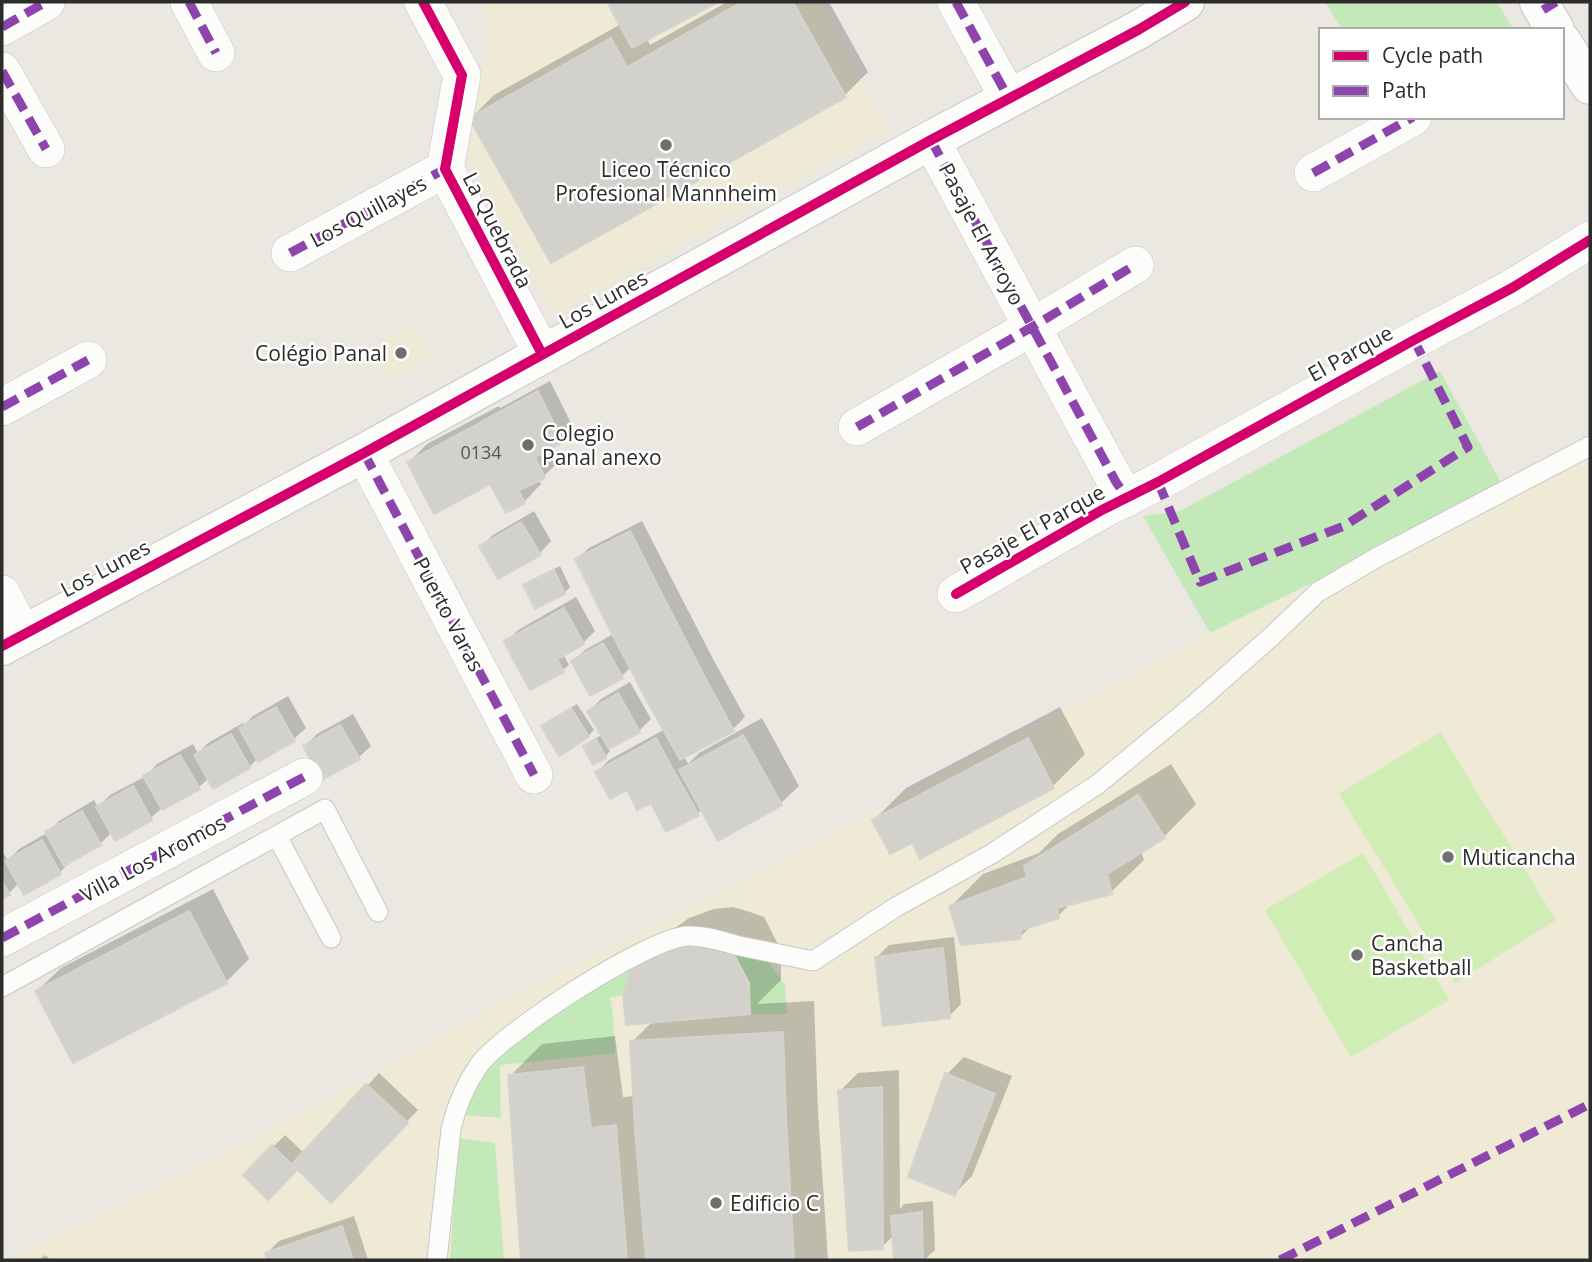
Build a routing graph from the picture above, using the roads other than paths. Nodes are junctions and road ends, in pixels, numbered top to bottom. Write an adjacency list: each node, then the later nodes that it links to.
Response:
1 (43, 2): 6 (street)
2 (189, 2): 8 (street)
3 (423, 2): 15 (street, La Quebrada)
4 (956, 2): 11 (street)
5 (1185, 2): 11 (street, Los Lunes)
6 (2, 27)
7 (1564, 40): 10 (street)
8 (216, 53)
9 (2, 71): 14 (street)
10 (1590, 85)
11 (1009, 99): 13 (street, Los Lunes)
12 (1409, 119): 16 (street)
13 (931, 140): 20 (street, Pasaje El Arroyo); 21 (street, Los Lunes)
14 (46, 149)
15 (445, 169): 18 (street, Los Quillayes); 21 (street, La Quebrada)
16 (1313, 173)
17 (1590, 240): 27 (street, El Parque)
18 (290, 253)
19 (1135, 265): 20 (street, Pasaje El Arroyo)
20 (1032, 327): 24 (street, Pasaje El Arroyo); 27 (street, Pasaje El Arroyo)
21 (541, 354): 26 (street, Los Lunes)
22 (88, 360): 23 (street)
23 (2, 407)
24 (857, 427)
25 (1590, 446): 38 (lane)
26 (364, 453): 30 (street, Los Lunes); 31 (street, Puerto Varas)
27 (1127, 498): 29 (street, Pasaje El Parque)
28 (2, 594): 30 (street)
29 (956, 594)
30 (12, 640)
31 (534, 775)
32 (304, 777): 35 (street, Villa Los Aromos)
33 (277, 836): 34 (lane); 36 (lane); 37 (lane)
34 (378, 912)
35 (2, 938)
36 (331, 938)
37 (2, 987)
38 (437, 1260)

